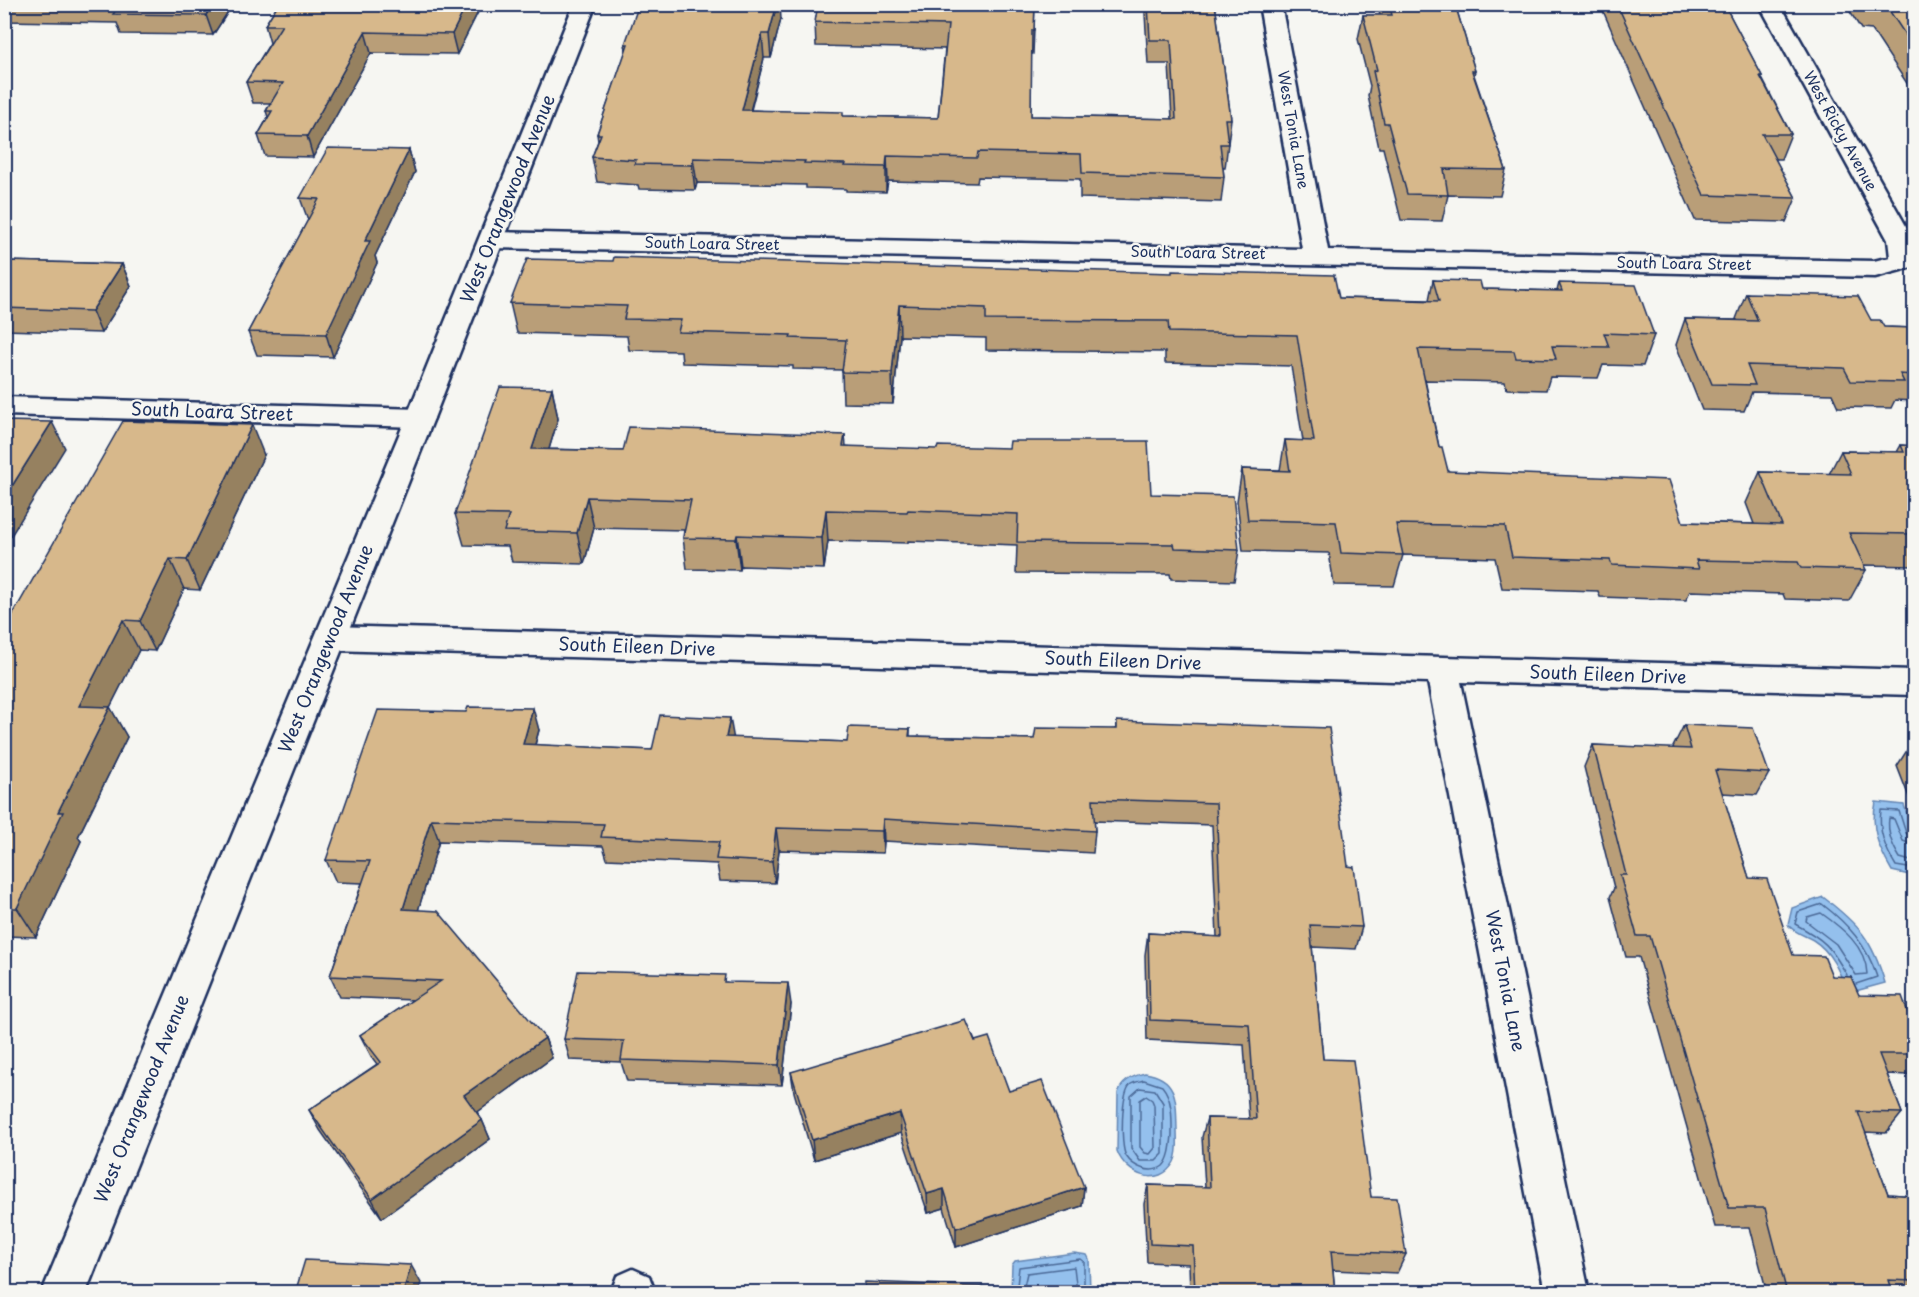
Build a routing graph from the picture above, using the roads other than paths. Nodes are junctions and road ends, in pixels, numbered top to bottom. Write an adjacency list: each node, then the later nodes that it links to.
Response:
1 (585, 4): 4 (street, West Orangewood Avenue)
2 (1270, 4): 5 (street, West Tonia Lane)
3 (1769, 4): 6 (street, West Ricky Avenue)
4 (492, 240): 5 (street, South Loara Street); 8 (street, West Orangewood Avenue)
5 (1316, 256): 6 (street, South Loara Street)
6 (1904, 261)
7 (4, 406): 8 (street, South Loara Street)
8 (420, 418): 9 (street, West Orangewood Avenue)
9 (331, 638): 10 (street, South Eileen Drive); 12 (street, West Orangewood Avenue)
10 (1442, 670): 11 (street, South Eileen Drive); 13 (street, West Tonia Lane)
11 (1914, 683)
12 (64, 1293)
13 (1567, 1293)

